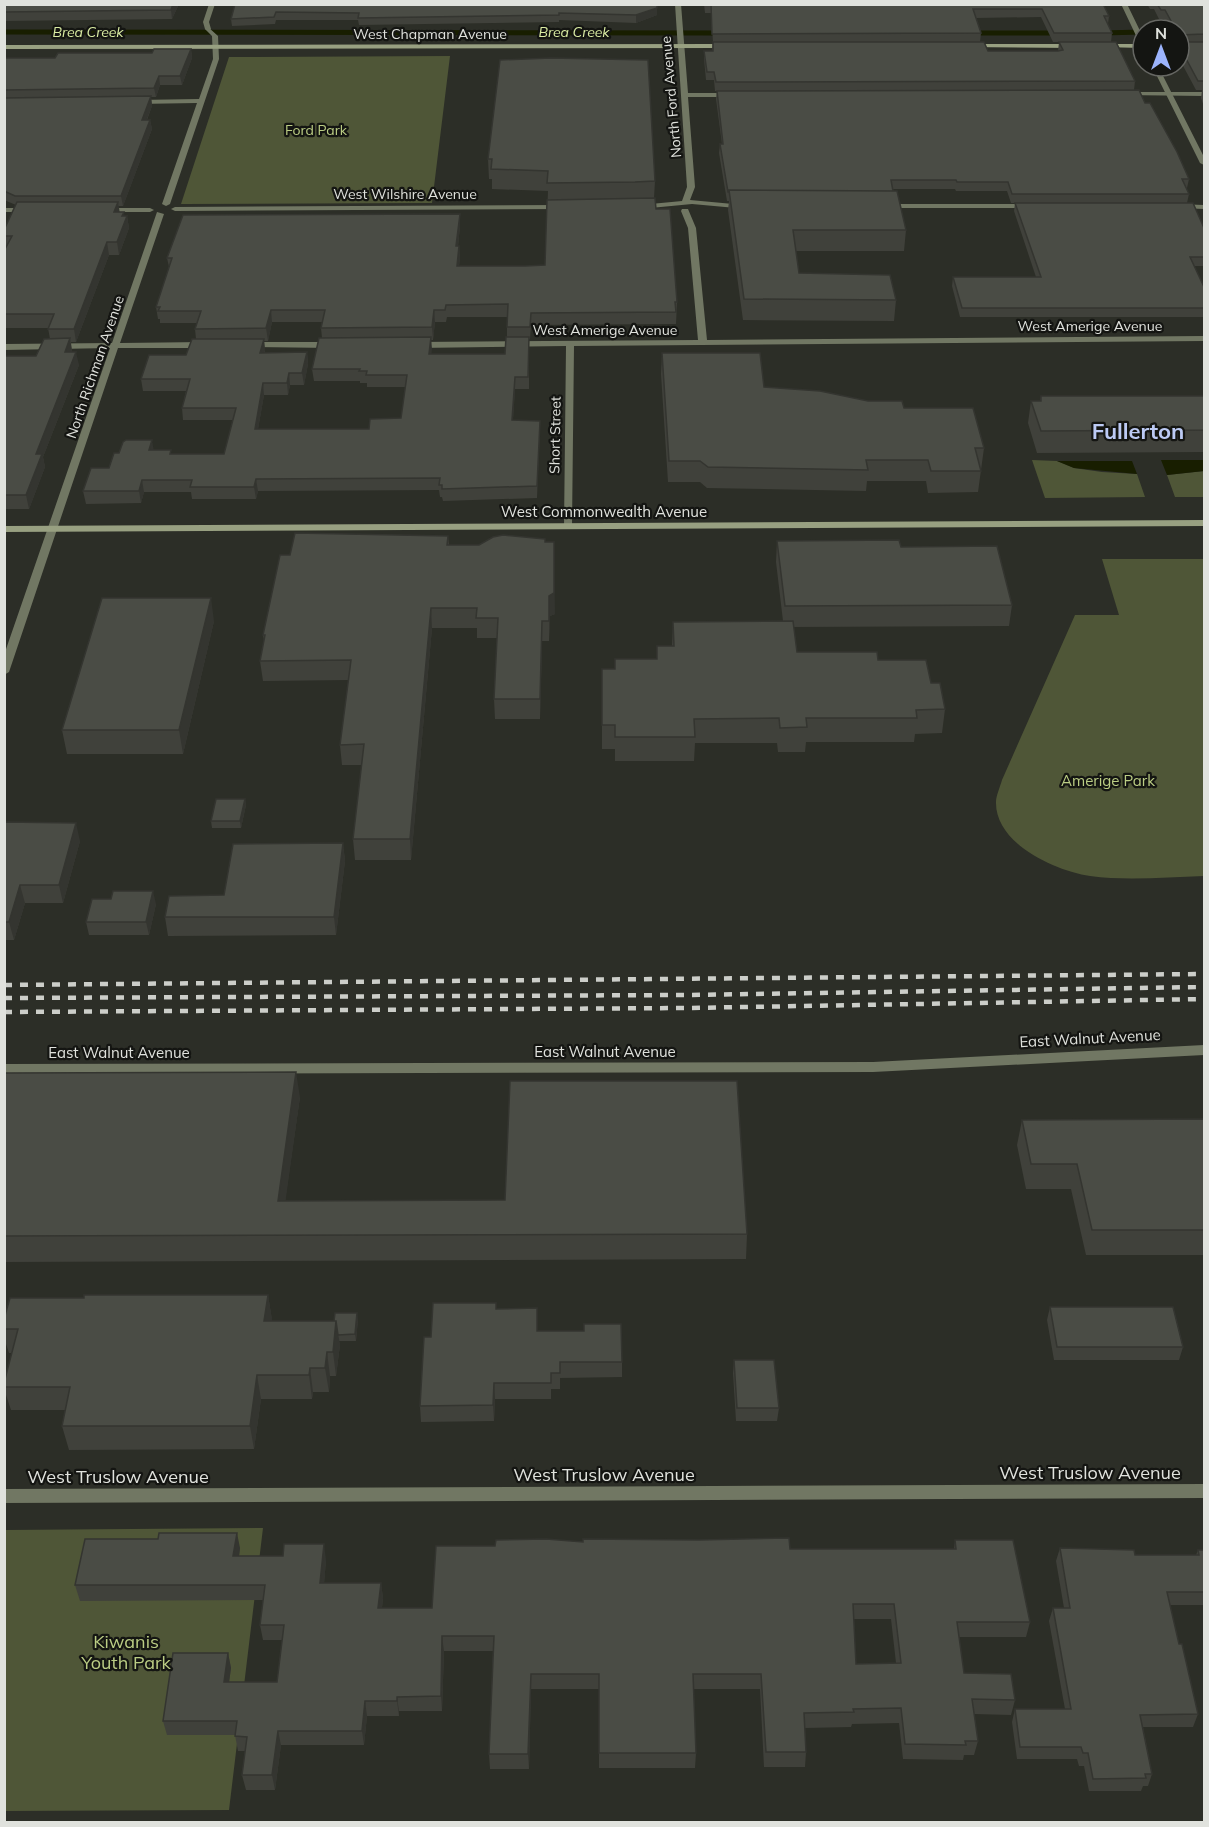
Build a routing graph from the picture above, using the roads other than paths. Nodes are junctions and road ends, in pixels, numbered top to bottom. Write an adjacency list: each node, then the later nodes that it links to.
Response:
1 (212, 4): 12 (street)
2 (678, 4): 7 (street, North Ford Avenue)
3 (1124, 4): 4 (street)
4 (1131, 20)
5 (1088, 45): 9 (main road)
6 (1131, 45): 10 (main road)
7 (681, 46): 8 (main road, West Chapman Avenue); 12 (main road, West Chapman Avenue); 17 (street, North Ford Avenue)
8 (729, 46)
9 (965, 46)
10 (1099, 46)
11 (4, 47): 12 (main road, West Chapman Avenue)
12 (216, 47): 19 (street)
13 (1161, 78): 15 (street)
14 (1114, 94): 15 (street)
15 (1170, 94): 16 (street); 21 (street)
16 (1204, 94)
17 (686, 95): 18 (street); 22 (street, North Ford Avenue)
18 (745, 95)
19 (202, 101): 20 (street); 23 (street)
20 (132, 102)
21 (1204, 163)
22 (691, 187): 24 (street, North Ford Avenue); 28 (street, North Ford Avenue)
23 (166, 204): 30 (street); 34 (street)
24 (702, 206): 28 (street); 29 (street)
25 (870, 206): 26 (street)
26 (1041, 206)
27 (577, 207): 30 (street, West Wilshire Avenue)
28 (683, 207): 38 (street)
29 (752, 207)
30 (175, 209): 35 (street)
31 (4, 210): 32 (street)
32 (39, 210)
33 (96, 210): 34 (street)
34 (150, 210): 35 (street)
35 (160, 214): 43 (street, North Richman Avenue)
36 (1204, 339): 38 (street, West Amerige Avenue)
37 (570, 344): 38 (street, West Amerige Avenue); 42 (street, West Amerige Avenue); 46 (street, Short Street)
38 (703, 344)
39 (211, 345): 43 (street)
40 (235, 345): 41 (street)
41 (342, 345)
42 (402, 345)
43 (115, 346): 44 (street); 48 (street, North Richman Avenue)
44 (4, 347)
45 (1204, 523): 46 (main road, West Commonwealth Avenue)
46 (567, 526): 48 (main road, West Commonwealth Avenue)
47 (4, 529): 48 (main road, West Commonwealth Avenue)
48 (54, 529): 49 (street, North Richman Avenue)
49 (4, 672)
50 (1204, 1050): 51 (street, East Walnut Avenue)
51 (4, 1069)
52 (1204, 1491): 53 (street, West Truslow Avenue)
53 (4, 1496)

